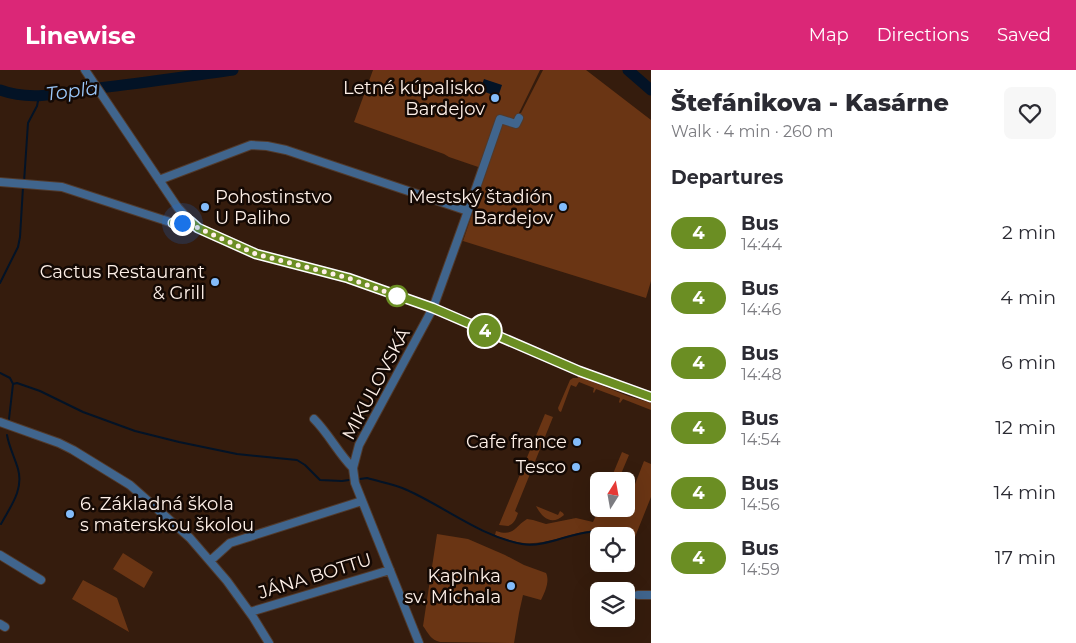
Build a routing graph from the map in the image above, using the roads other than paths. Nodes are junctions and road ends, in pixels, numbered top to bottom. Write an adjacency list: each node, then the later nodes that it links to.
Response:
1 (85, 70): 3 (street)
2 (519, 118): 5 (street, MIKULOVSKÁ)
3 (159, 180): 5 (street); 6 (street)
4 (0, 182): 6 (street)
5 (468, 211): 7 (street, MIKULOVSKÁ)
6 (190, 221): 7 (street)
7 (433, 308): 8 (street); 11 (street, MIKULOVSKÁ)
8 (651, 397)
9 (314, 419): 11 (street)
10 (0, 422): 14 (street)
11 (353, 468): 12 (street, MIKULOVSKÁ)
12 (362, 501): 14 (street); 15 (street, MIKULOVSKÁ)
13 (0, 555): 16 (street)
14 (210, 562): 19 (street)
15 (390, 570): 19 (street, JÁNA BOTTU); 21 (street, MIKULOVSKÁ)
16 (41, 580)
17 (638, 595): 18 (street)
18 (651, 595)
19 (250, 612): 20 (street)
20 (269, 643)
21 (419, 643)

